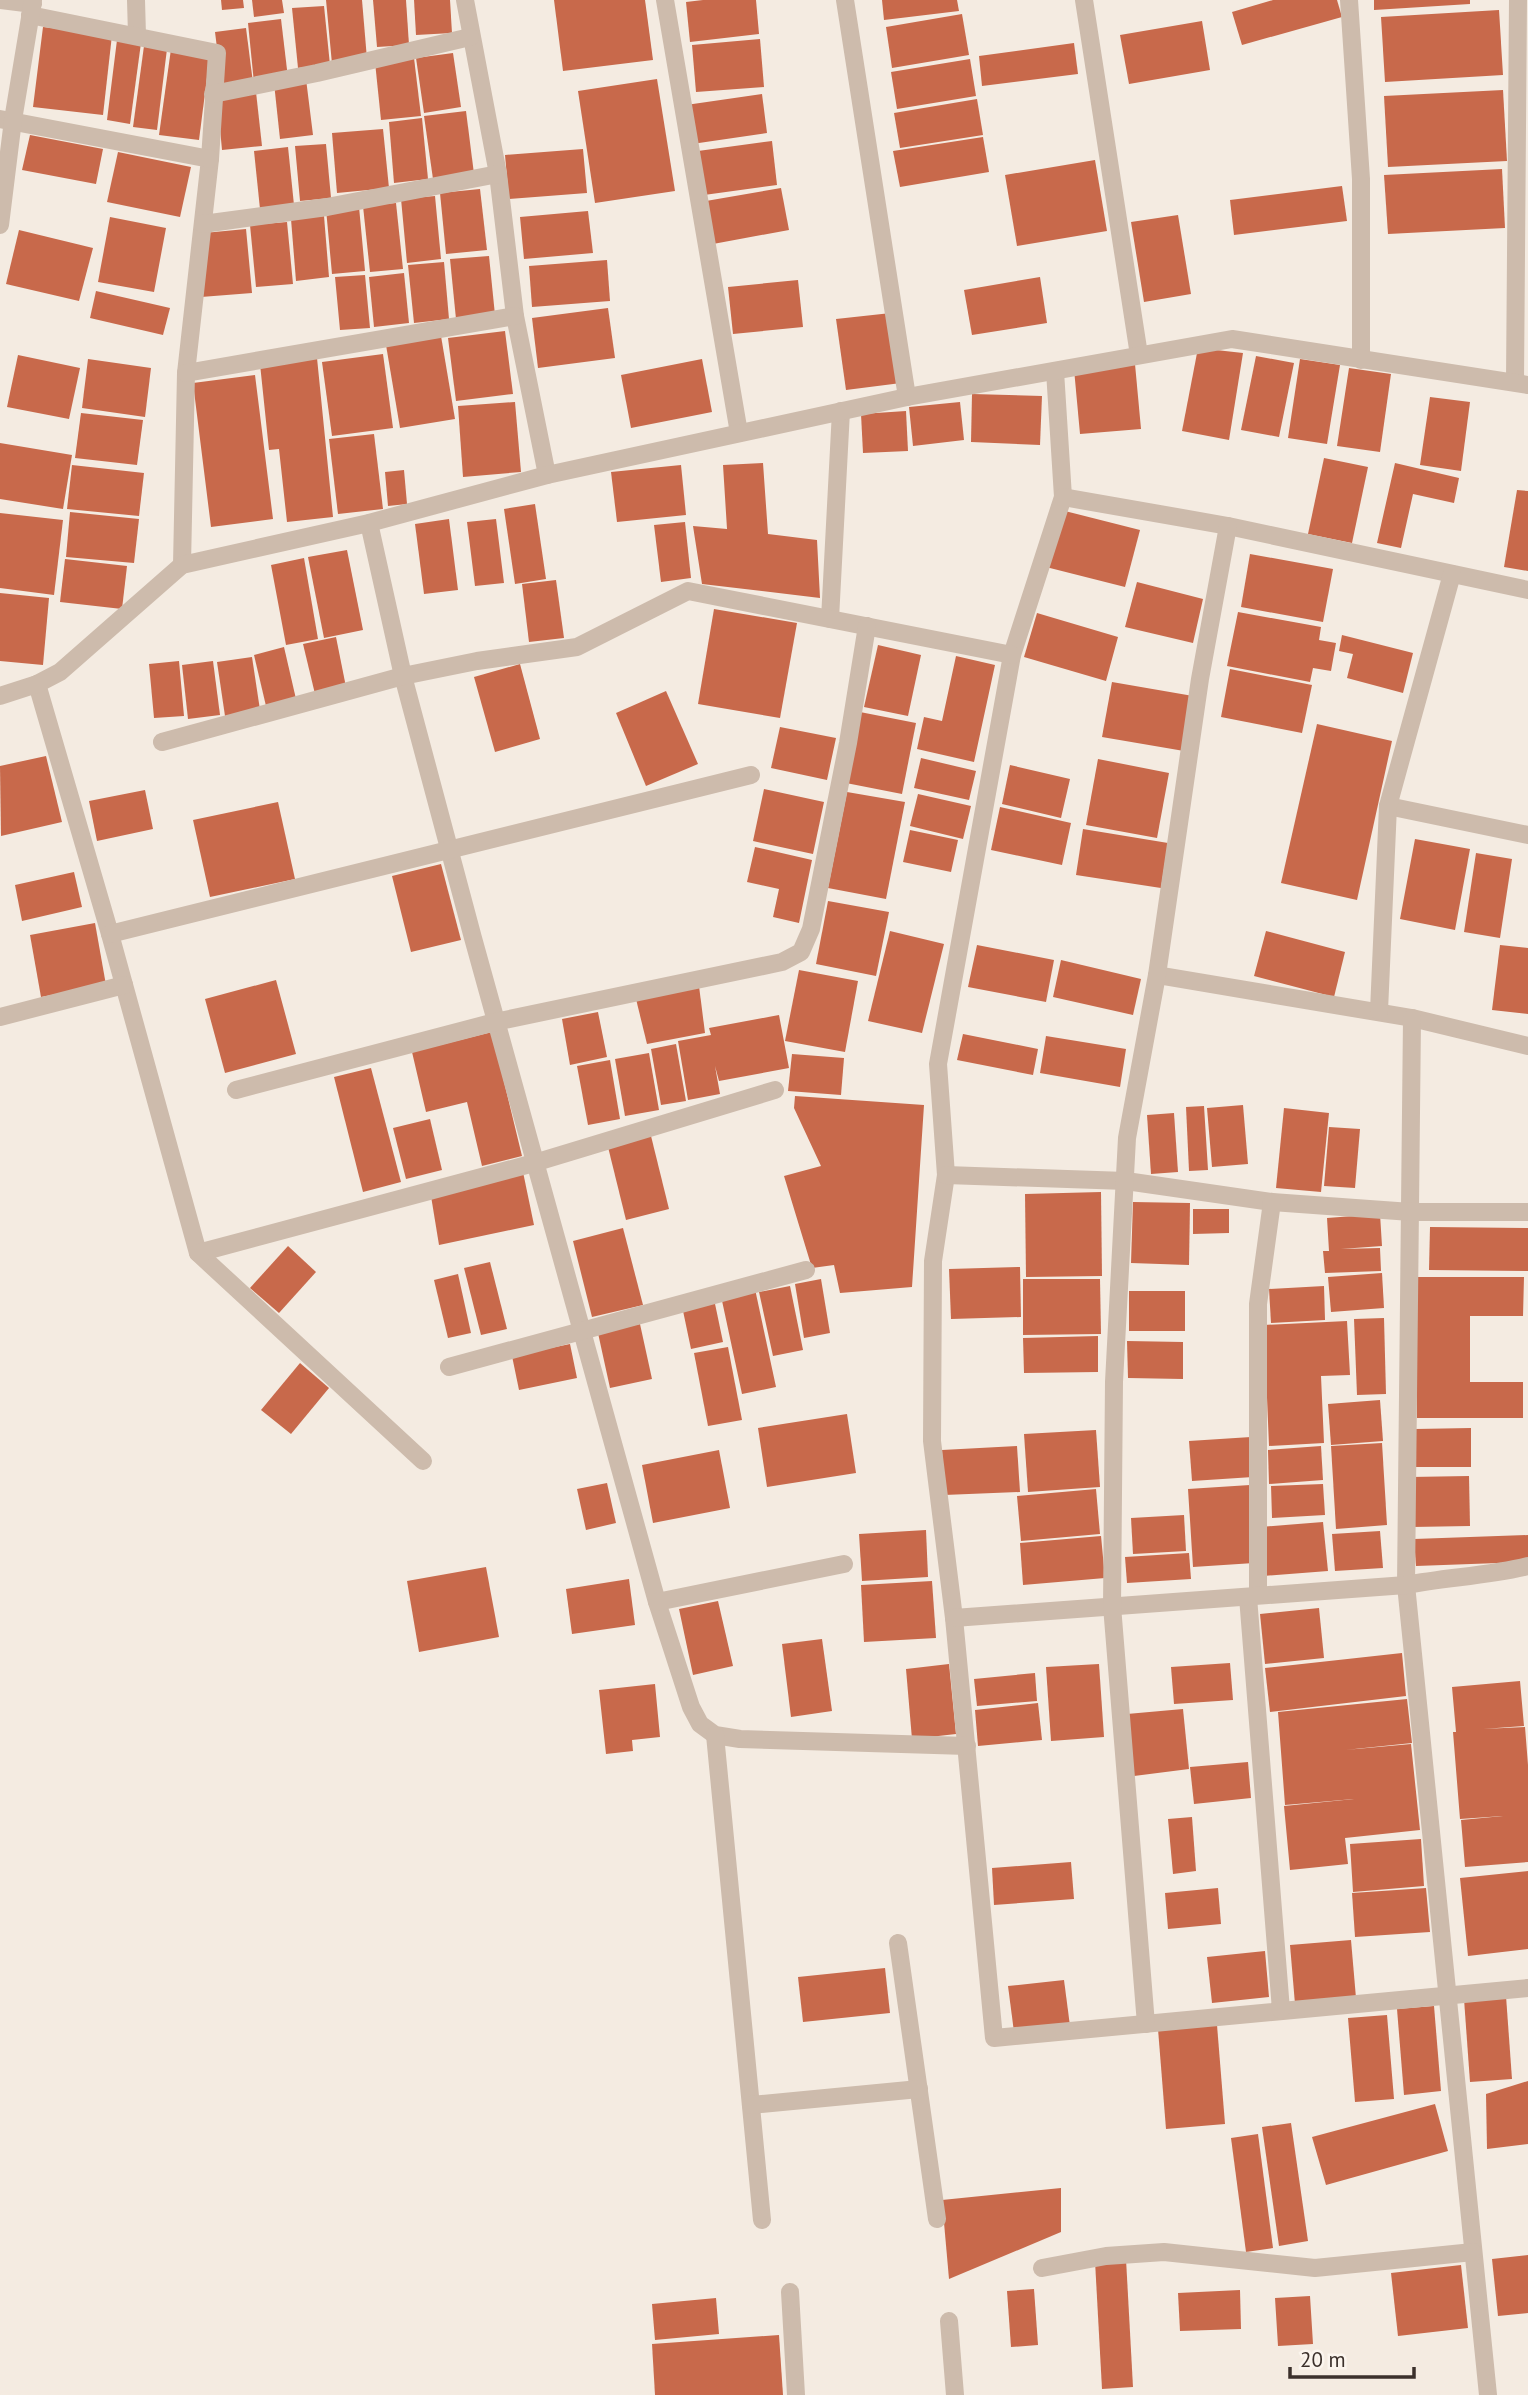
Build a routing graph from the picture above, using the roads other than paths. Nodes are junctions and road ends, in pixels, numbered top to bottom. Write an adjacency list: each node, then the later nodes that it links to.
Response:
1 (0, 0): 9 (street)
2 (136, 0): 11 (street)
3 (465, 0): 12 (street)
4 (665, 0): 27 (street)
5 (845, 0): 25 (street)
6 (1084, 0): 20 (street)
7 (1349, 0): 21 (street)
8 (1518, 0): 10 (street)
9 (32, 7): 11 (street); 14 (street)
10 (1523, 31): 24 (street)
11 (137, 35): 13 (street)
12 (470, 37): 13 (street); 16 (street)
13 (213, 94): 15 (street)
14 (6, 120): 15 (street); 18 (street)
15 (211, 159): 17 (street)
16 (498, 174): 17 (street); 19 (street)
17 (203, 224): 23 (street)
18 (0, 225)
19 (515, 316): 23 (street); 28 (street)
20 (1139, 355): 21 (street); 22 (street)
21 (1361, 360): 24 (street)
22 (1055, 371): 25 (street); 29 (street)
23 (186, 373): 32 (street)
24 (1522, 384)
25 (907, 397): 26 (street)
26 (841, 411): 27 (street); 35 (street)
27 (739, 433): 28 (street)
28 (547, 475): 30 (street)
29 (1063, 497): 31 (street); 37 (street)
30 (369, 523): 32 (street); 38 (street)
31 (1228, 526): 33 (street); 47 (street)
32 (182, 565): 39 (street)
33 (1452, 574): 34 (street); 43 (street)
34 (1528, 590)
35 (830, 619): 36 (street); 38 (street)
36 (867, 626): 37 (street); 52 (street)
37 (1012, 655): 57 (street)
38 (403, 676): 41 (street); 45 (street)
39 (37, 684): 40 (street); 46 (street)
40 (0, 696)
41 (162, 742)
42 (751, 775): 45 (street)
43 (1388, 806): 44 (street); 49 (street)
44 (1528, 835)
45 (450, 851): 46 (street); 52 (street)
46 (110, 934): 48 (street)
47 (1157, 975): 49 (street); 58 (street)
48 (124, 985): 50 (street); 62 (street)
49 (1379, 1011): 51 (street)
50 (0, 1017)
51 (1412, 1017): 53 (street); 60 (street)
52 (495, 1022): 54 (street); 56 (street)
53 (1528, 1046)
54 (236, 1090)
55 (775, 1090): 56 (street)
56 (534, 1163): 62 (street); 64 (street)
57 (946, 1175): 58 (street); 73 (street)
58 (1126, 1181): 59 (street); 72 (street)
59 (1272, 1202): 60 (street); 70 (street)
60 (1411, 1212): 61 (street); 69 (street)
61 (1528, 1212)
62 (198, 1253): 66 (street)
63 (806, 1270): 64 (street)
64 (583, 1331): 65 (street); 71 (street)
65 (449, 1367)
66 (423, 1461)
67 (844, 1564): 71 (street)
68 (1528, 1566): 69 (street)
69 (1406, 1585): 70 (street); 78 (street)
70 (1253, 1596): 72 (street); 79 (street)
71 (657, 1602): 74 (street)
72 (1112, 1606): 73 (street); 80 (street)
73 (954, 1618): 75 (street)
74 (715, 1735): 75 (street); 82 (street)
75 (967, 1746): 80 (street)
76 (898, 1943): 81 (street)
77 (1528, 1988): 78 (street)
78 (1446, 1995): 79 (street); 85 (street)
79 (1281, 2010): 80 (street)
80 (1146, 2024)
81 (919, 2089): 82 (street); 84 (street)
82 (751, 2105): 83 (street)
83 (762, 2220)
84 (937, 2220)
85 (1473, 2252): 86 (street); 91 (street)
86 (1042, 2268)
87 (790, 2292): 89 (street)
88 (949, 2321): 90 (street)
89 (796, 2395)
90 (955, 2395)
91 (1488, 2395)

